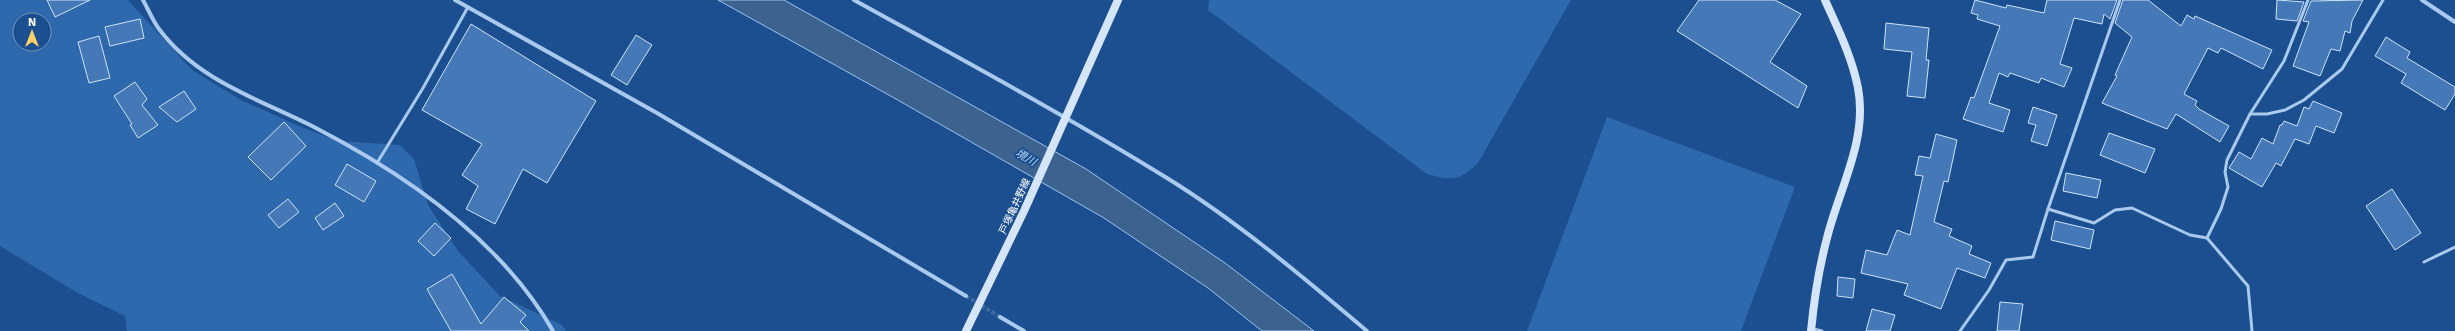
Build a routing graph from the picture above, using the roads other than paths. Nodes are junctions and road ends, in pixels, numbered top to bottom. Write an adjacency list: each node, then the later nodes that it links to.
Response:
1 (143, 0): 14 (street)
2 (455, 0): 10 (street)
3 (854, 0): 13 (street)
4 (1118, 0): 13 (main road, 戸塚亀井野線)
5 (1825, 0): 21 (main road)
6 (2120, 0): 15 (lane)
7 (2308, 0): 12 (lane)
8 (2383, 0): 12 (lane)
9 (2422, 0): 11 (street)
10 (468, 7): 14 (lane); 19 (street)
11 (2455, 22)
12 (2250, 114): 16 (lane)
13 (1066, 118): 23 (main road, 戸塚亀井野線); 25 (street)
14 (377, 163): 22 (street)
15 (2048, 209): 16 (lane); 27 (lane)
16 (2207, 238): 28 (lane)
17 (2455, 247): 18 (lane)
18 (2424, 262)
19 (966, 296)
20 (1000, 317): 24 (street)
21 (1811, 330): 26 (lane)
22 (553, 331)
23 (966, 331)
24 (1024, 331)
25 (1367, 331)
26 (1822, 331)
27 (1960, 331)
28 (2252, 331)

